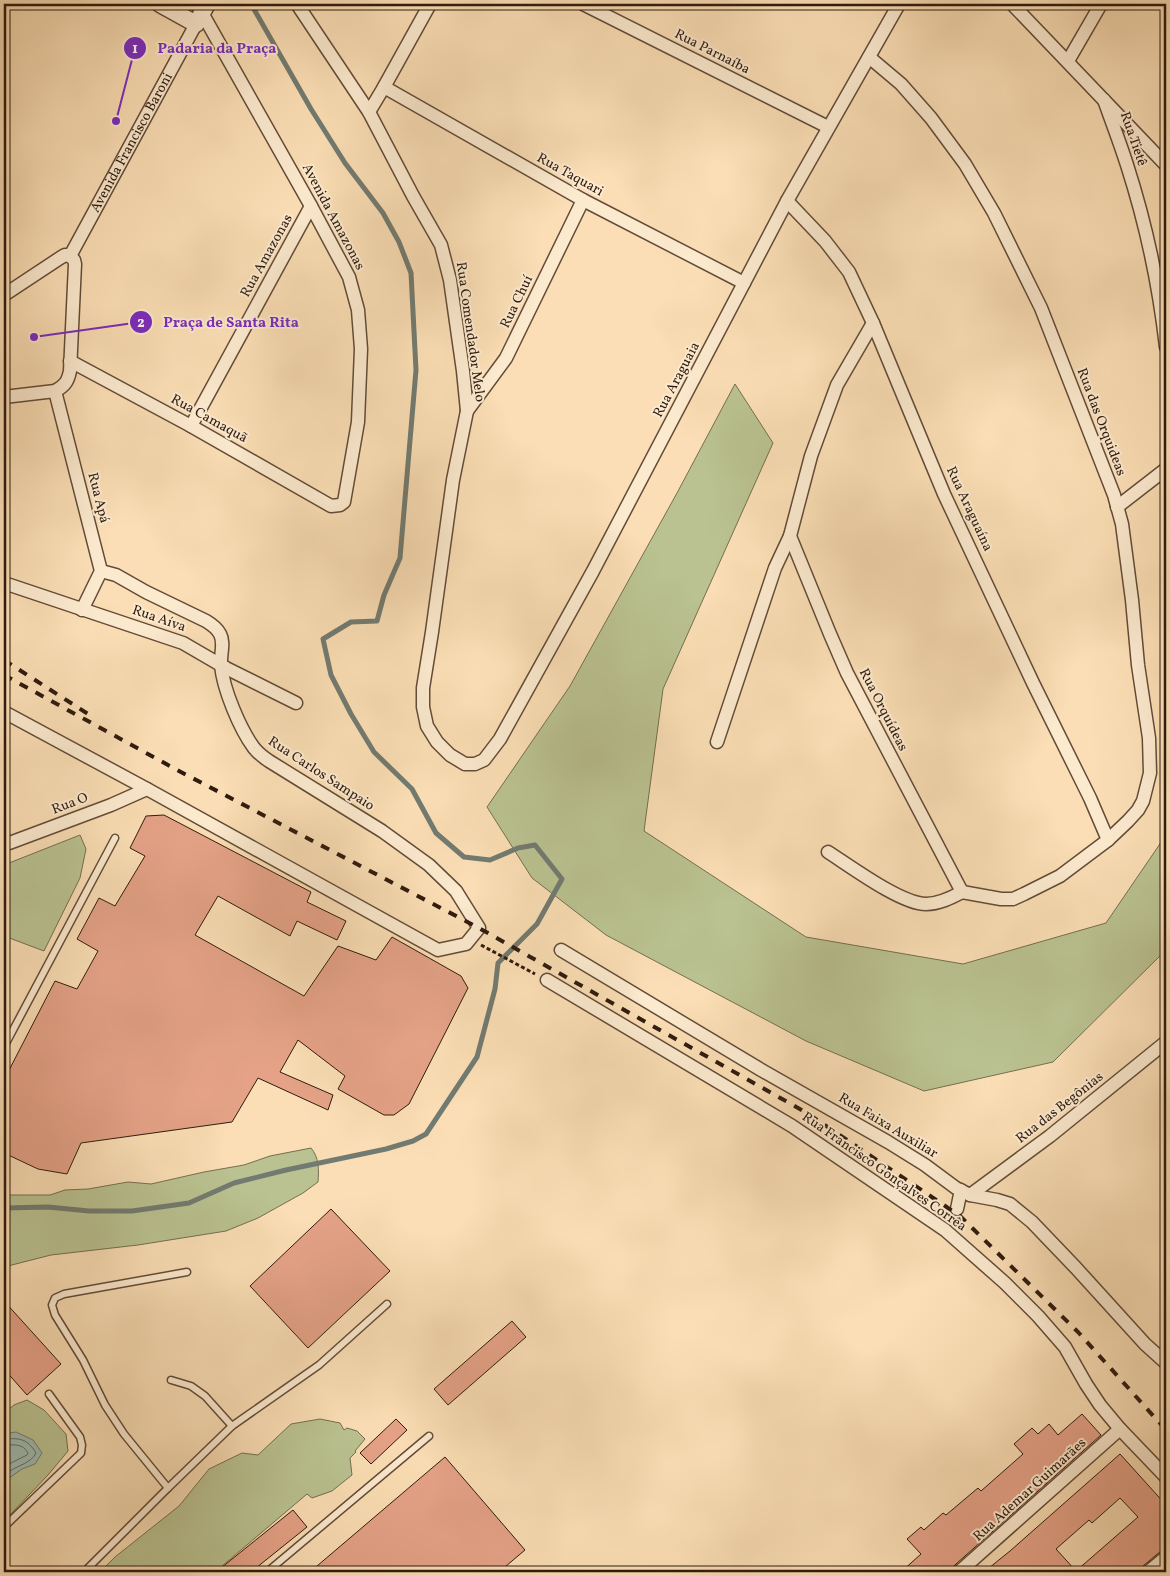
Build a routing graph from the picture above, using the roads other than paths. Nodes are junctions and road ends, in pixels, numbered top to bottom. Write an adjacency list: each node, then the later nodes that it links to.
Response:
1 (160, 4): 8 (street)
2 (297, 4): 13 (street, Rua Comendador Melo)
3 (430, 4): 11 (street)
4 (583, 4): 14 (street, Rua Parnaíba)
5 (899, 4): 9 (street, Rua Araguaia)
6 (1012, 4): 10 (street, Rua Tietê)
7 (1102, 4): 10 (street)
8 (201, 11): 18 (street, Avenida Amazonas); 19 (street, Avenida Francisco Baroni)
9 (869, 56): 14 (street, Rua Araguaia); 32 (street, Rua das Orquideas)
10 (1068, 61): 12 (street, Rua Tietê)
11 (384, 87): 13 (street); 16 (street, Rua Taquari)
12 (1104, 100): 15 (street); 22 (street, Rua Tietê)
13 (369, 112): 28 (street, Rua Comendador Melo)
14 (828, 127): 17 (street, Rua Araguaia)
15 (1166, 165)
16 (583, 200): 20 (street, Rua Taquari); 28 (street, Rua Chuí)
17 (787, 201): 20 (street, Rua Araguaia); 23 (street, Rua Araguaína)
18 (311, 206): 29 (street, Rua Amazonas); 31 (street, Avenida Amazonas)
19 (70, 256): 21 (street); 25 (street)
20 (744, 283): 41 (street, Rua Araguaia)
21 (4, 295)
22 (1164, 306): 24 (street, Rua Tietê)
23 (873, 323): 33 (street); 44 (street, Rua Araguaína)
24 (1166, 347)
25 (70, 361): 26 (street); 29 (street, Rua Camaquã)
26 (55, 391): 27 (street); 34 (street, Rua Apá)
27 (4, 397)
28 (467, 411): 41 (street, Rua Comendador Melo)
29 (191, 426): 31 (street, Rua Camaquã)
30 (1166, 469): 32 (street)
31 (331, 506)
32 (1117, 507): 44 (street, Rua das Orquideas)
33 (790, 536): 40 (street); 47 (street, Rua Orquídeas)
34 (101, 571): 36 (street); 37 (street, Rua Carlos Sampaio)
35 (4, 583): 36 (street, Rua Aíva)
36 (82, 610): 37 (street, Rua Aíva)
37 (221, 664): 38 (street, Rua Aíva); 42 (street, Rua Carlos Sampaio)
38 (296, 703)
39 (4, 712): 42 (street)
40 (717, 742)
41 (475, 764)
42 (147, 789): 45 (street, Rua O)
43 (115, 838): 51 (lane)
44 (1108, 840): 47 (street, Rua das Orquideas)
45 (4, 845)
46 (828, 852): 47 (street)
47 (962, 892)
48 (562, 950): 52 (street, Rua Faixa Auxiliar)
49 (547, 980): 60 (street, Rua Francisco Gonçalves Corrêa)
50 (1166, 1042): 52 (street, Rua das Begônias)
51 (4, 1047)
52 (965, 1193): 53 (street); 56 (street, Rua Faixa Auxiliar)
53 (957, 1209)
54 (187, 1272): 63 (lane)
55 (387, 1304): 59 (lane)
56 (1166, 1363)
57 (171, 1380): 59 (lane)
58 (48, 1394): 64 (lane)
59 (232, 1426): 63 (lane)
60 (1120, 1430): 62 (street, Rua Francisco Gonçalves Corrêa); 68 (street, Rua Ademar Guimarães)
61 (429, 1436): 67 (lane)
62 (1166, 1477)
63 (168, 1488): 66 (lane)
64 (4, 1527)
65 (1166, 1556): 69 (street)
66 (84, 1572)
67 (267, 1572)
68 (959, 1572)
69 (1148, 1572)

